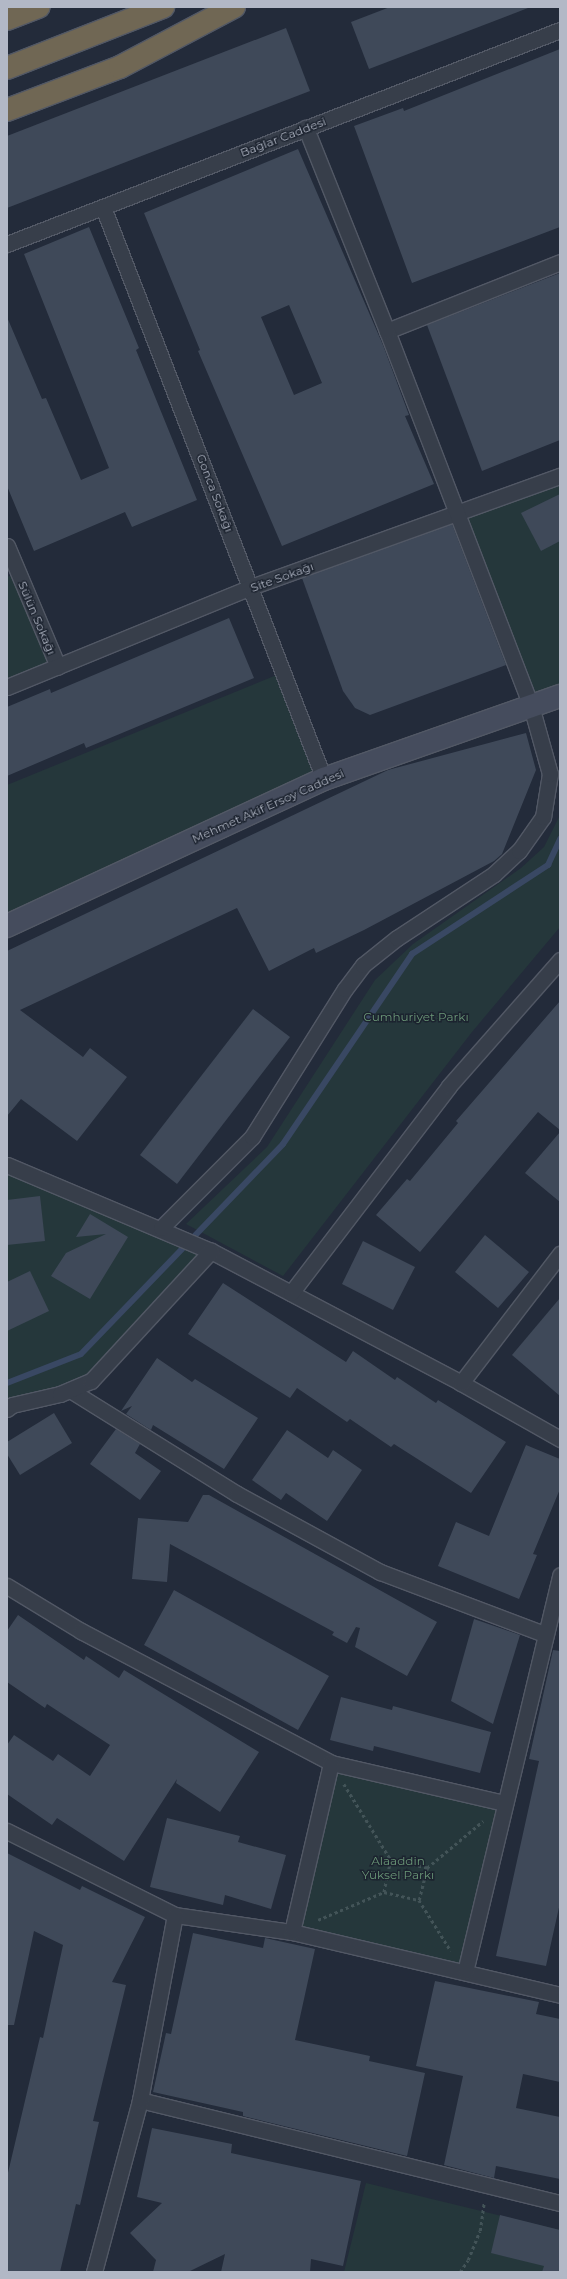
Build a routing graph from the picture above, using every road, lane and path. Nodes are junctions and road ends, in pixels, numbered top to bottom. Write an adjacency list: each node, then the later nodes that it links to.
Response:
1 (23, 7): 5 (highway)
2 (39, 7): 6 (highway)
3 (163, 7): 8 (highway)
4 (234, 7): 9 (highway)
5 (7, 12)
6 (7, 19)
7 (560, 30): 10 (street, Bağlar Caddesi)
8 (7, 68)
9 (7, 110)
10 (306, 128): 11 (street, Bağlar Caddesi); 14 (street)
11 (103, 207): 12 (street, Bağlar Caddesi); 19 (street, Gonca Sokağı)
12 (7, 244)
13 (560, 262): 14 (street)
14 (387, 331): 16 (street)
15 (560, 476): 16 (street, Site Sokağı)
16 (456, 514): 19 (street, Site Sokağı); 23 (street)
17 (7, 546): 18 (street, Sülün Sokağı)
18 (13, 575): 20 (street, Sülün Sokağı)
19 (251, 587): 20 (street, Site Sokağı); 24 (street, Gonca Sokağı)
20 (58, 667): 21 (street, Site Sokağı)
21 (7, 687)
22 (560, 696): 23 (main road, Mehmet Akif Ersoy Caddesi)
23 (531, 706): 24 (main road, Mehmet Akif Ersoy Caddesi); 28 (street)
24 (324, 779): 25 (main road, Mehmet Akif Ersoy Caddesi)
25 (7, 926)
26 (559, 964): 31 (street)
27 (7, 1165): 28 (street)
28 (161, 1228): 29 (street)
29 (211, 1251): 31 (street); 33 (street)
30 (560, 1254): 32 (street)
31 (291, 1293): 32 (street)
32 (461, 1383): 35 (street)
33 (70, 1390): 34 (street); 38 (street)
34 (7, 1409)
35 (560, 1439)
36 (560, 1575): 38 (street)
37 (7, 1586): 39 (street)
38 (544, 1634): 40 (street)
39 (331, 1763): 40 (street); 42 (path); 47 (street)
40 (504, 1803): 43 (path); 48 (street)
41 (7, 1831): 46 (street)
42 (391, 1860): 43 (path); 44 (path)
43 (427, 1868): 45 (path)
44 (384, 1892): 45 (path); 47 (path)
45 (419, 1900): 48 (path)
46 (175, 1915): 47 (street); 50 (street)
47 (292, 1932): 48 (street)
48 (465, 1972): 49 (street)
49 (560, 1995)
50 (140, 2100): 51 (street); 53 (street)
51 (485, 2184): 52 (street); 54 (path)
52 (560, 2203)
53 (94, 2272)
54 (460, 2272)

